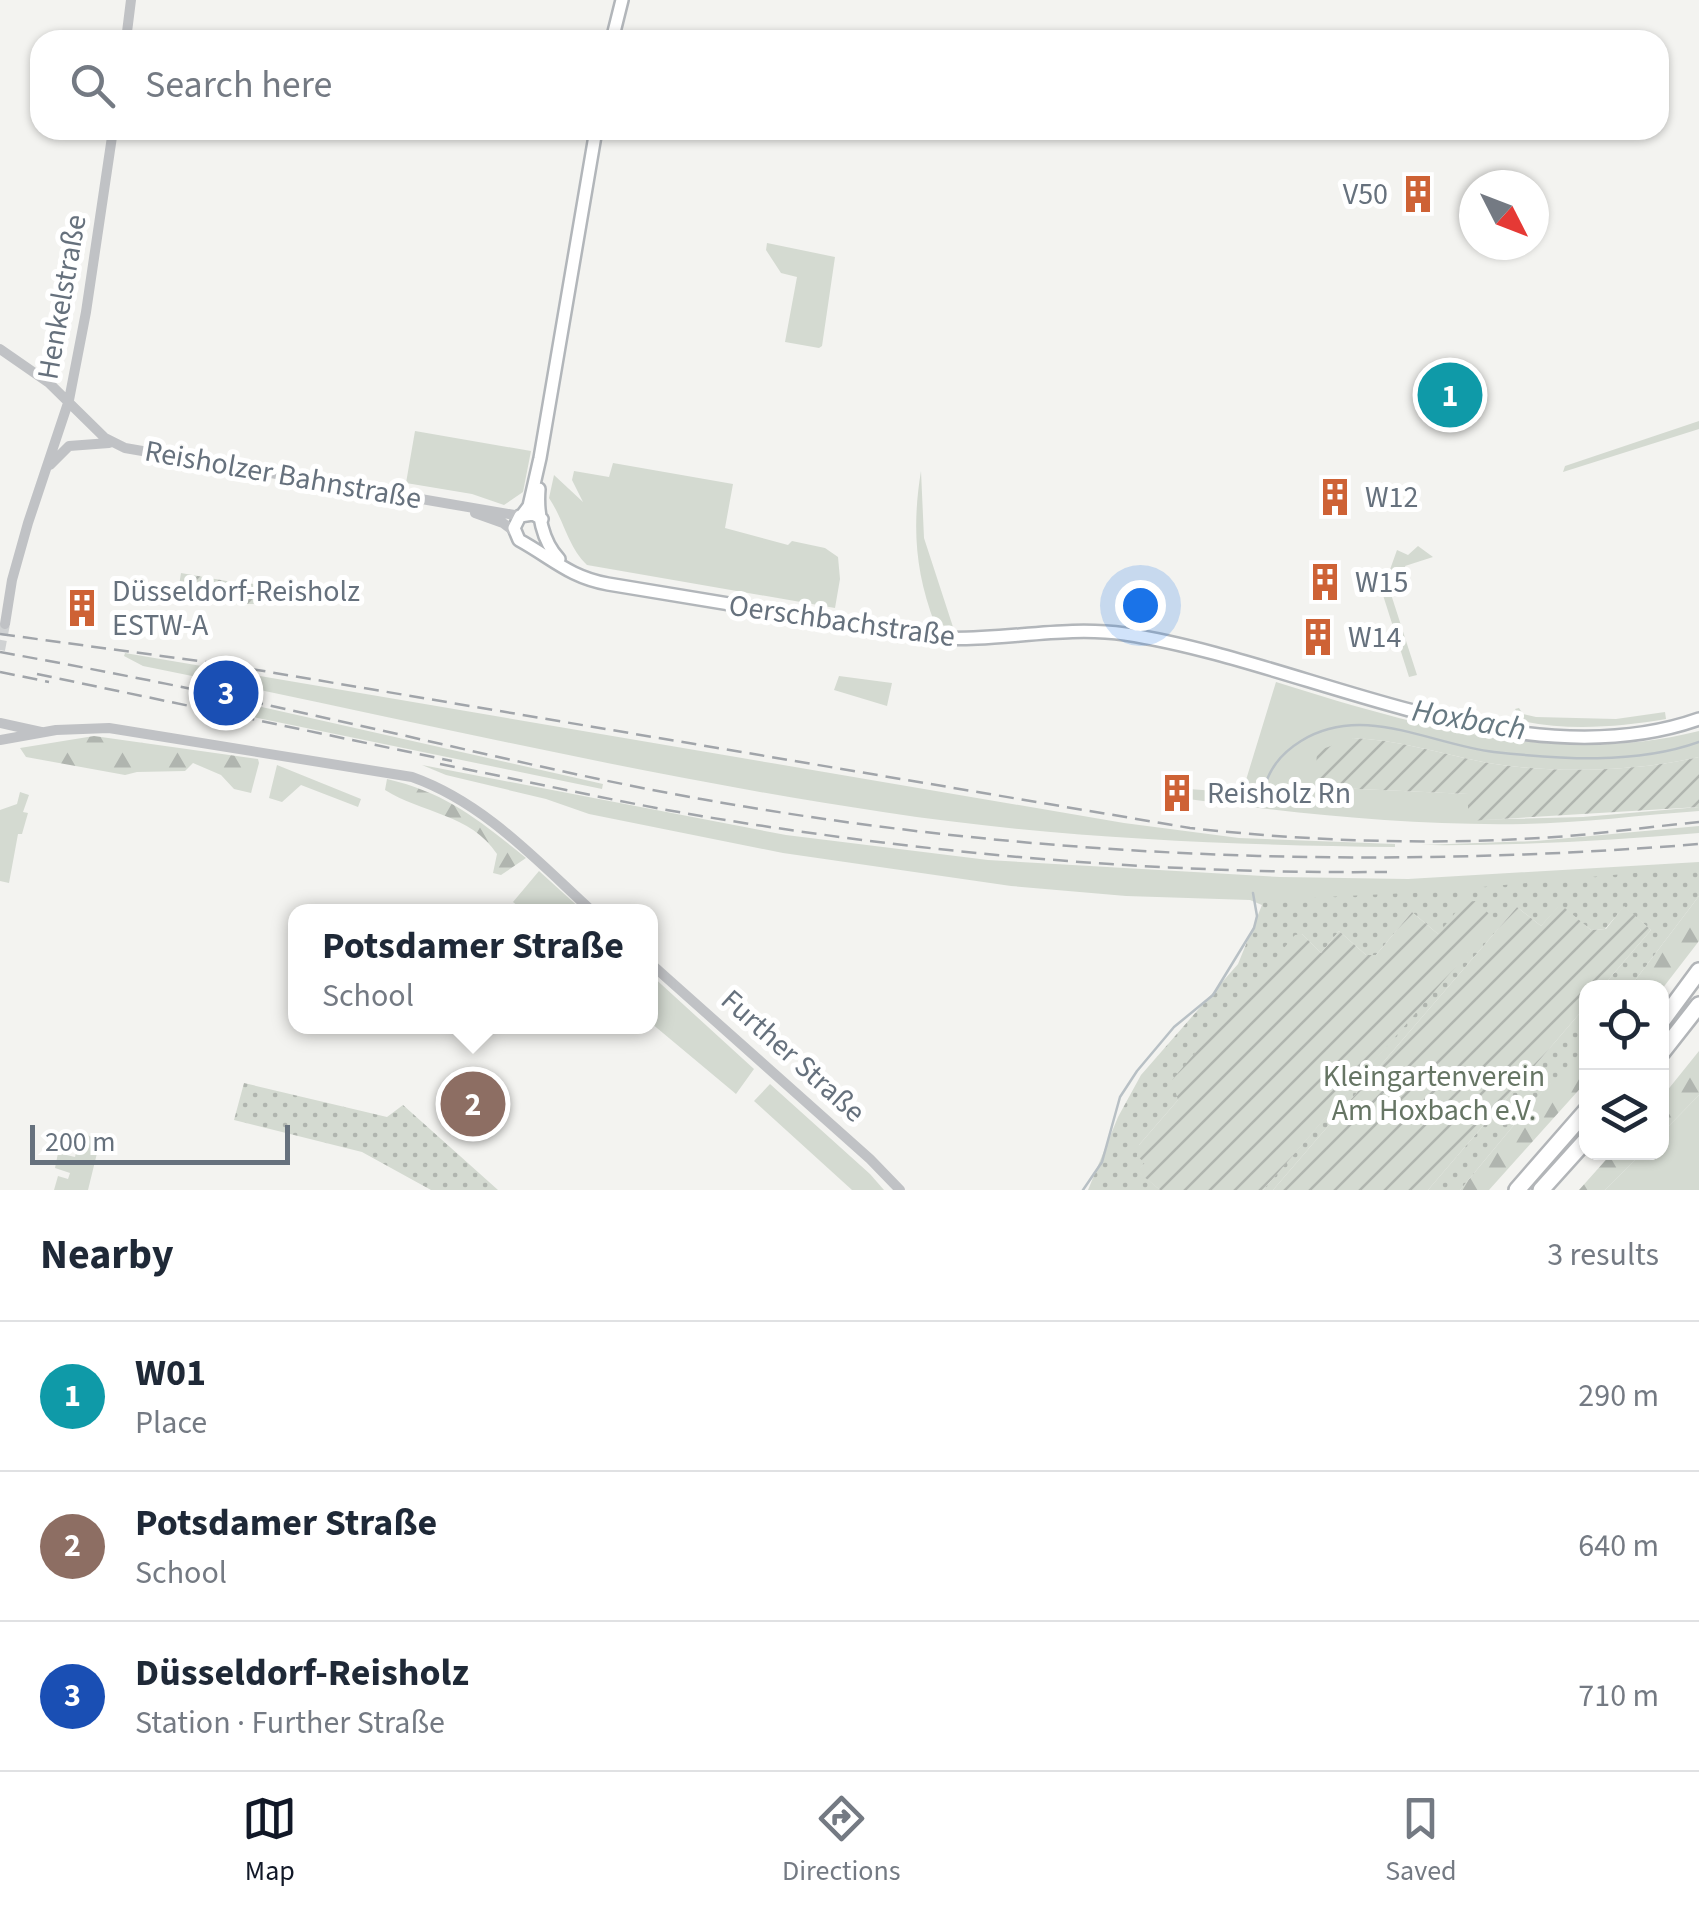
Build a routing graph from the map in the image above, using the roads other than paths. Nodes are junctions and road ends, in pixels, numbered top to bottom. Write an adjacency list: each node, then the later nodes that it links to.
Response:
1 (131, 0): 3 (street)
2 (622, 0): 4 (main road)
3 (127, 30)
4 (614, 30)
5 (112, 140): 8 (street, Henkelstraße)
6 (594, 140): 10 (main road)
7 (0, 349): 8 (street, Reisholzer Bahnstraße)
8 (69, 400): 9 (street, Reisholzer Bahnstraße); 11 (street, Henkelstraße)
9 (115, 444): 11 (street); 12 (street, Reisholzer Bahnstraße)
10 (540, 458): 13 (main road); 14 (main road)
11 (46, 470): 18 (street, Henkelstraße)
12 (456, 505): 13 (street, Reisholzer Bahnstraße); 15 (street, Reisholzer Bahnstraße)
13 (522, 515): 14 (main road, Reisholzer Bahnstraße); 15 (main road)
14 (543, 526): 16 (main road); 17 (main road)
15 (514, 532): 16 (main road, Reisholzer Bahnstraße)
16 (530, 544): 17 (main road, Oerschbachstraße)
17 (573, 572): 21 (main road, Oerschbachstraße)
18 (12, 580): 19 (street, Henkelstraße); 20 (street, Henkelstraße)
19 (0, 609)
20 (5, 624)
21 (1699, 719)
22 (0, 723): 23 (street)
23 (42, 732): 24 (street); 25 (street)
24 (2, 742)
25 (584, 904)
26 (658, 969): 33 (street, Further Straße)
27 (1699, 972): 29 (highway)
28 (1699, 1006): 30 (highway)
29 (1669, 1012)
30 (1669, 1043)
31 (1579, 1119): 34 (highway)
32 (1579, 1148): 35 (highway)
33 (900, 1190)
34 (1517, 1190)
35 (1542, 1190)

